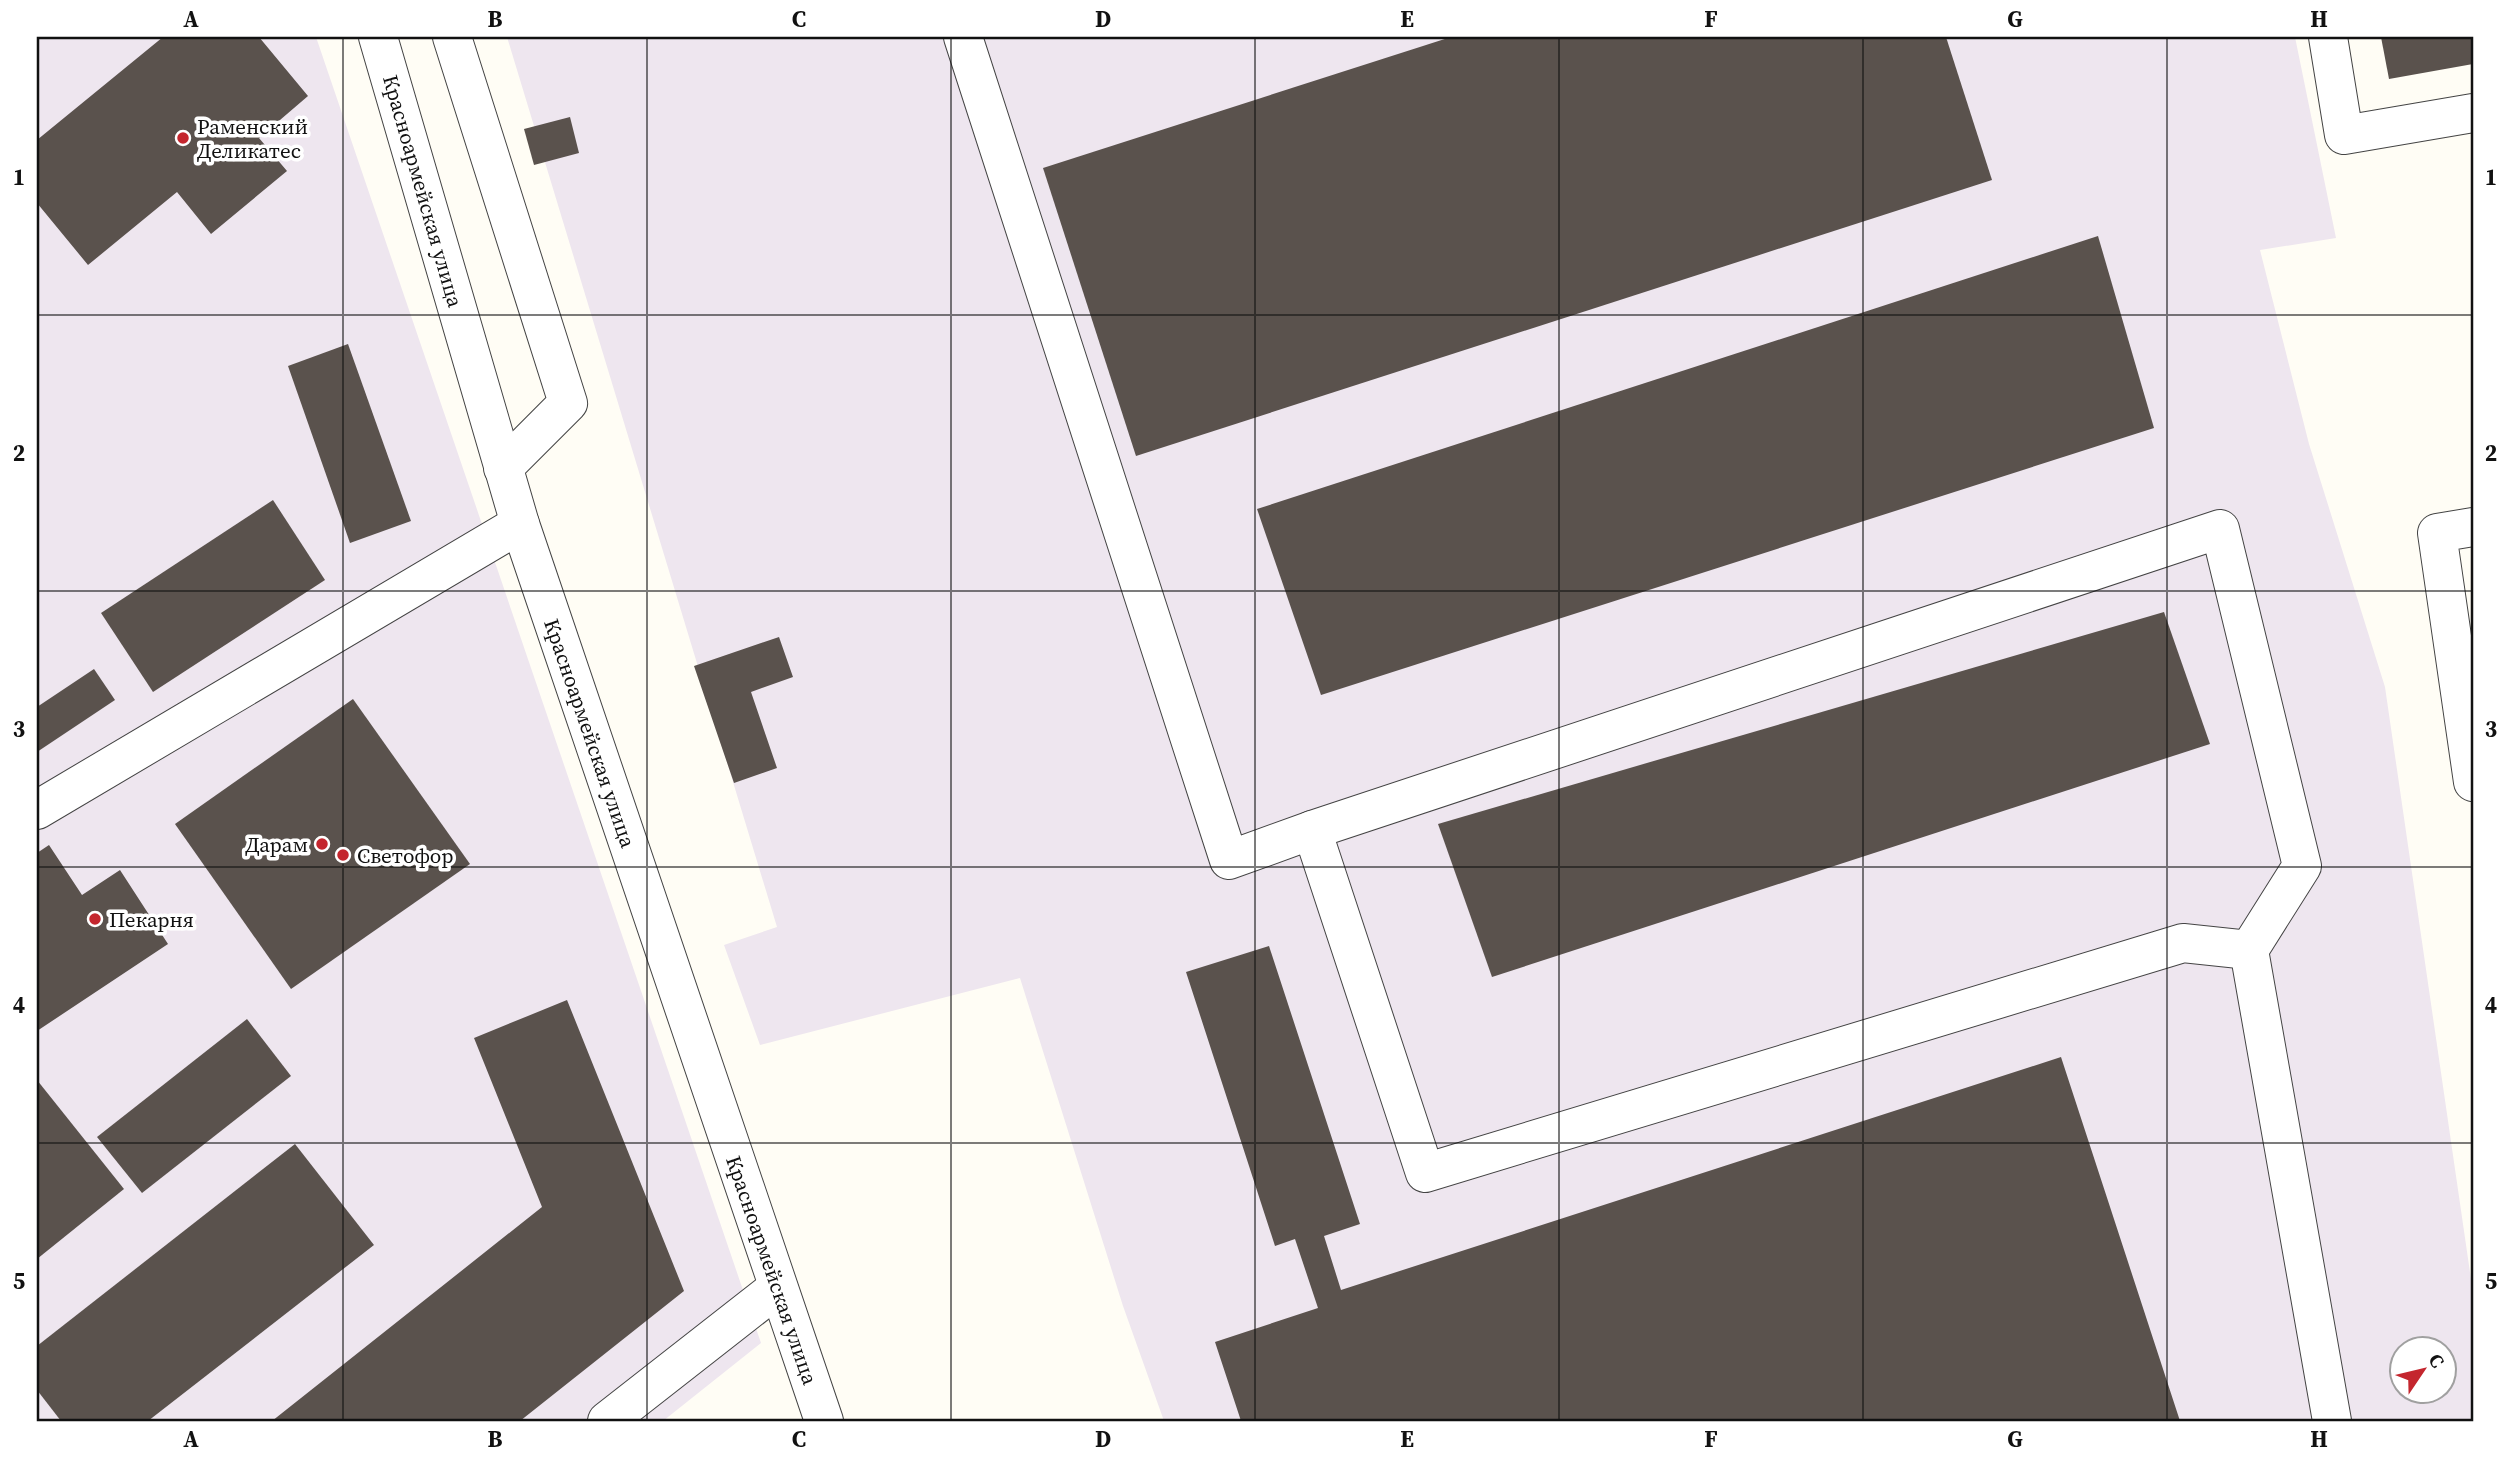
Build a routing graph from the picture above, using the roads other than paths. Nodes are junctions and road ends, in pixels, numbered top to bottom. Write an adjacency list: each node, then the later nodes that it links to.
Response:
1 (378, 37): 6 (street, Красноармейская улица)
2 (453, 37): 6 (street)
3 (963, 37): 12 (street)
4 (2328, 37): 5 (street)
5 (2473, 113)
6 (503, 468): 7 (street, Красноармейская улица)
7 (520, 524): 11 (street); 14 (street, Красноармейская улица)
8 (2473, 527): 9 (street)
9 (2470, 730): 10 (street)
10 (2473, 782)
11 (37, 810)
12 (1312, 830): 13 (street); 13 (street)
13 (2249, 950): 17 (street)
14 (777, 1288): 15 (street); 16 (street, Красноармейская улица)
15 (607, 1421)
16 (824, 1421)
17 (2332, 1421)

